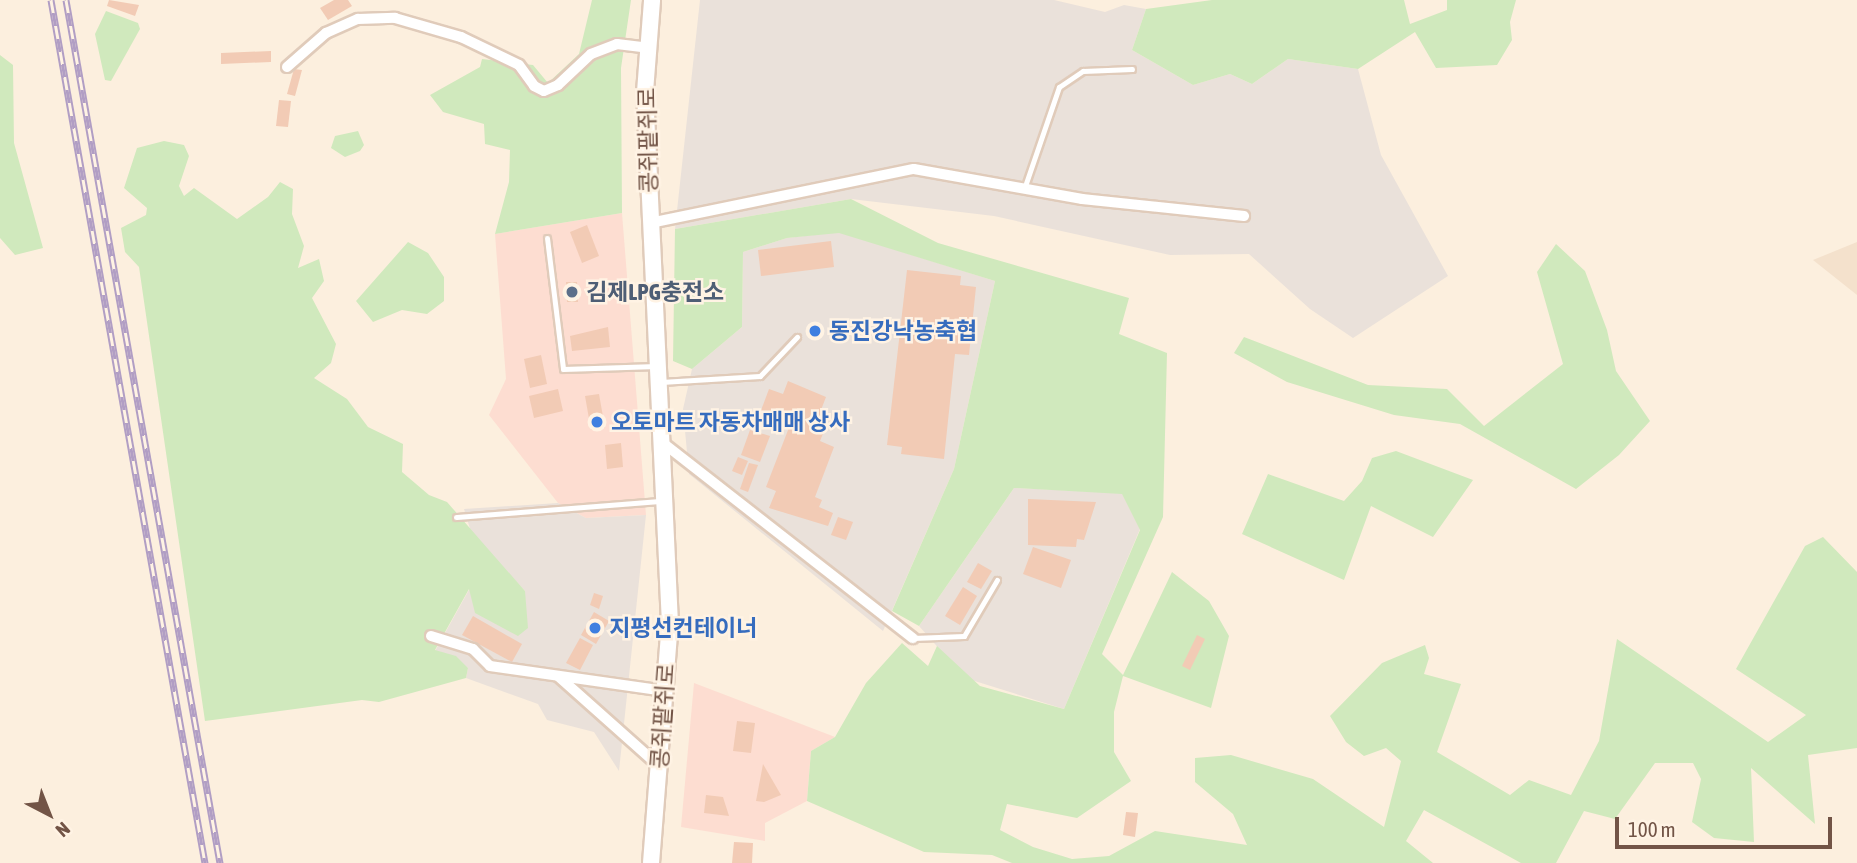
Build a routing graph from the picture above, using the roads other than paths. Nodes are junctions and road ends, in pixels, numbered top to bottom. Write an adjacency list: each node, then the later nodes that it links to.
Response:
1 (652, 0): 2 (main road, 콩쥐팥쥐로)
2 (648, 48): 3 (street); 7 (main road, 콩쥐팥쥐로)
3 (286, 67)
4 (1132, 69): 5 (lane)
5 (1024, 189): 6 (street); 7 (street)
6 (1244, 216)
7 (650, 223): 10 (main road, 콩쥐팥쥐로)
8 (547, 238): 10 (lane)
9 (797, 337): 10 (lane)
10 (657, 374): 11 (main road, 콩쥐팥쥐로)
11 (663, 443): 12 (main road, 콩쥐팥쥐로); 16 (street)
12 (667, 500): 13 (lane); 18 (main road, 콩쥐팥쥐로)
13 (456, 517)
14 (997, 580): 16 (lane)
15 (431, 636): 17 (street)
16 (913, 638)
17 (558, 676): 18 (street); 19 (street)
18 (665, 691): 19 (main road, 콩쥐팥쥐로)
19 (659, 766): 20 (main road, 콩쥐팥쥐로)
20 (651, 863)

